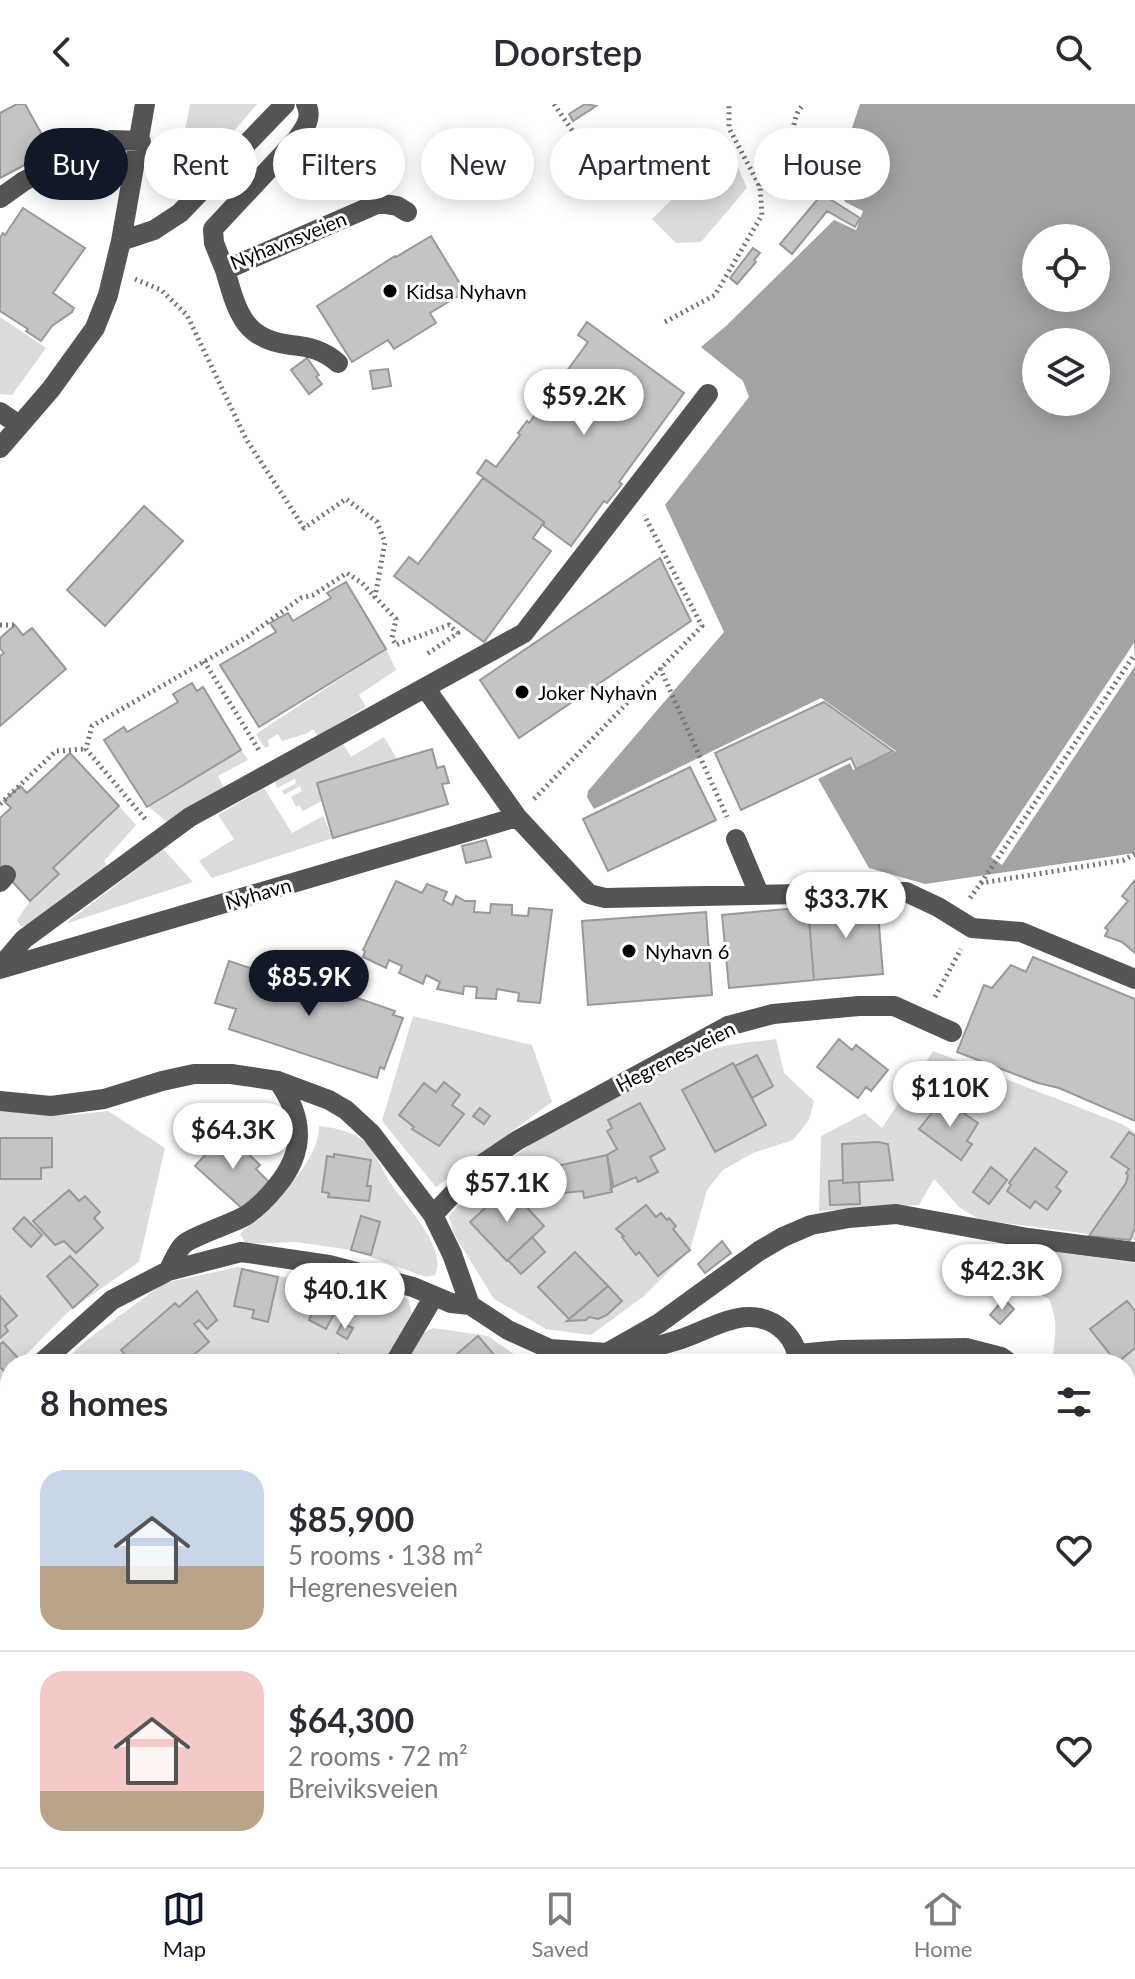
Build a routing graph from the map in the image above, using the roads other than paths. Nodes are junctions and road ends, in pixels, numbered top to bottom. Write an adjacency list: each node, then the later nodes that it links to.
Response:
1 (145, 104): 4 (street)
2 (285, 104): 7 (street)
3 (306, 104): 8 (street, Nyhavnsveien)
4 (141, 141): 5 (street); 7 (street)
5 (0, 198)
6 (407, 212): 8 (street, Nyhavnsveien)
7 (121, 241): 12 (street)
8 (225, 270): 9 (street)
9 (338, 363)
10 (708, 394): 14 (street)
11 (0, 412): 12 (street)
12 (19, 425): 13 (street)
13 (0, 448)
14 (426, 689): 15 (street); 18 (street)
15 (517, 817): 17 (street); 18 (street, Nyhavn)
16 (736, 839): 17 (street)
17 (759, 894): 19 (street)
18 (0, 968)
19 (1135, 979)
20 (952, 1032): 23 (street, Hegrenesveien)
21 (278, 1081): 22 (street); 23 (street); 25 (street)
22 (0, 1101)
23 (433, 1215): 27 (street)
24 (1135, 1252): 28 (street)
25 (168, 1271): 26 (street); 29 (street)
26 (434, 1296): 27 (street); 30 (street)
27 (470, 1305): 28 (street)
28 (607, 1353): 31 (street)
29 (51, 1354)
30 (400, 1354)
31 (796, 1354)
32 (822, 1354): 33 (street)
33 (989, 1354)

